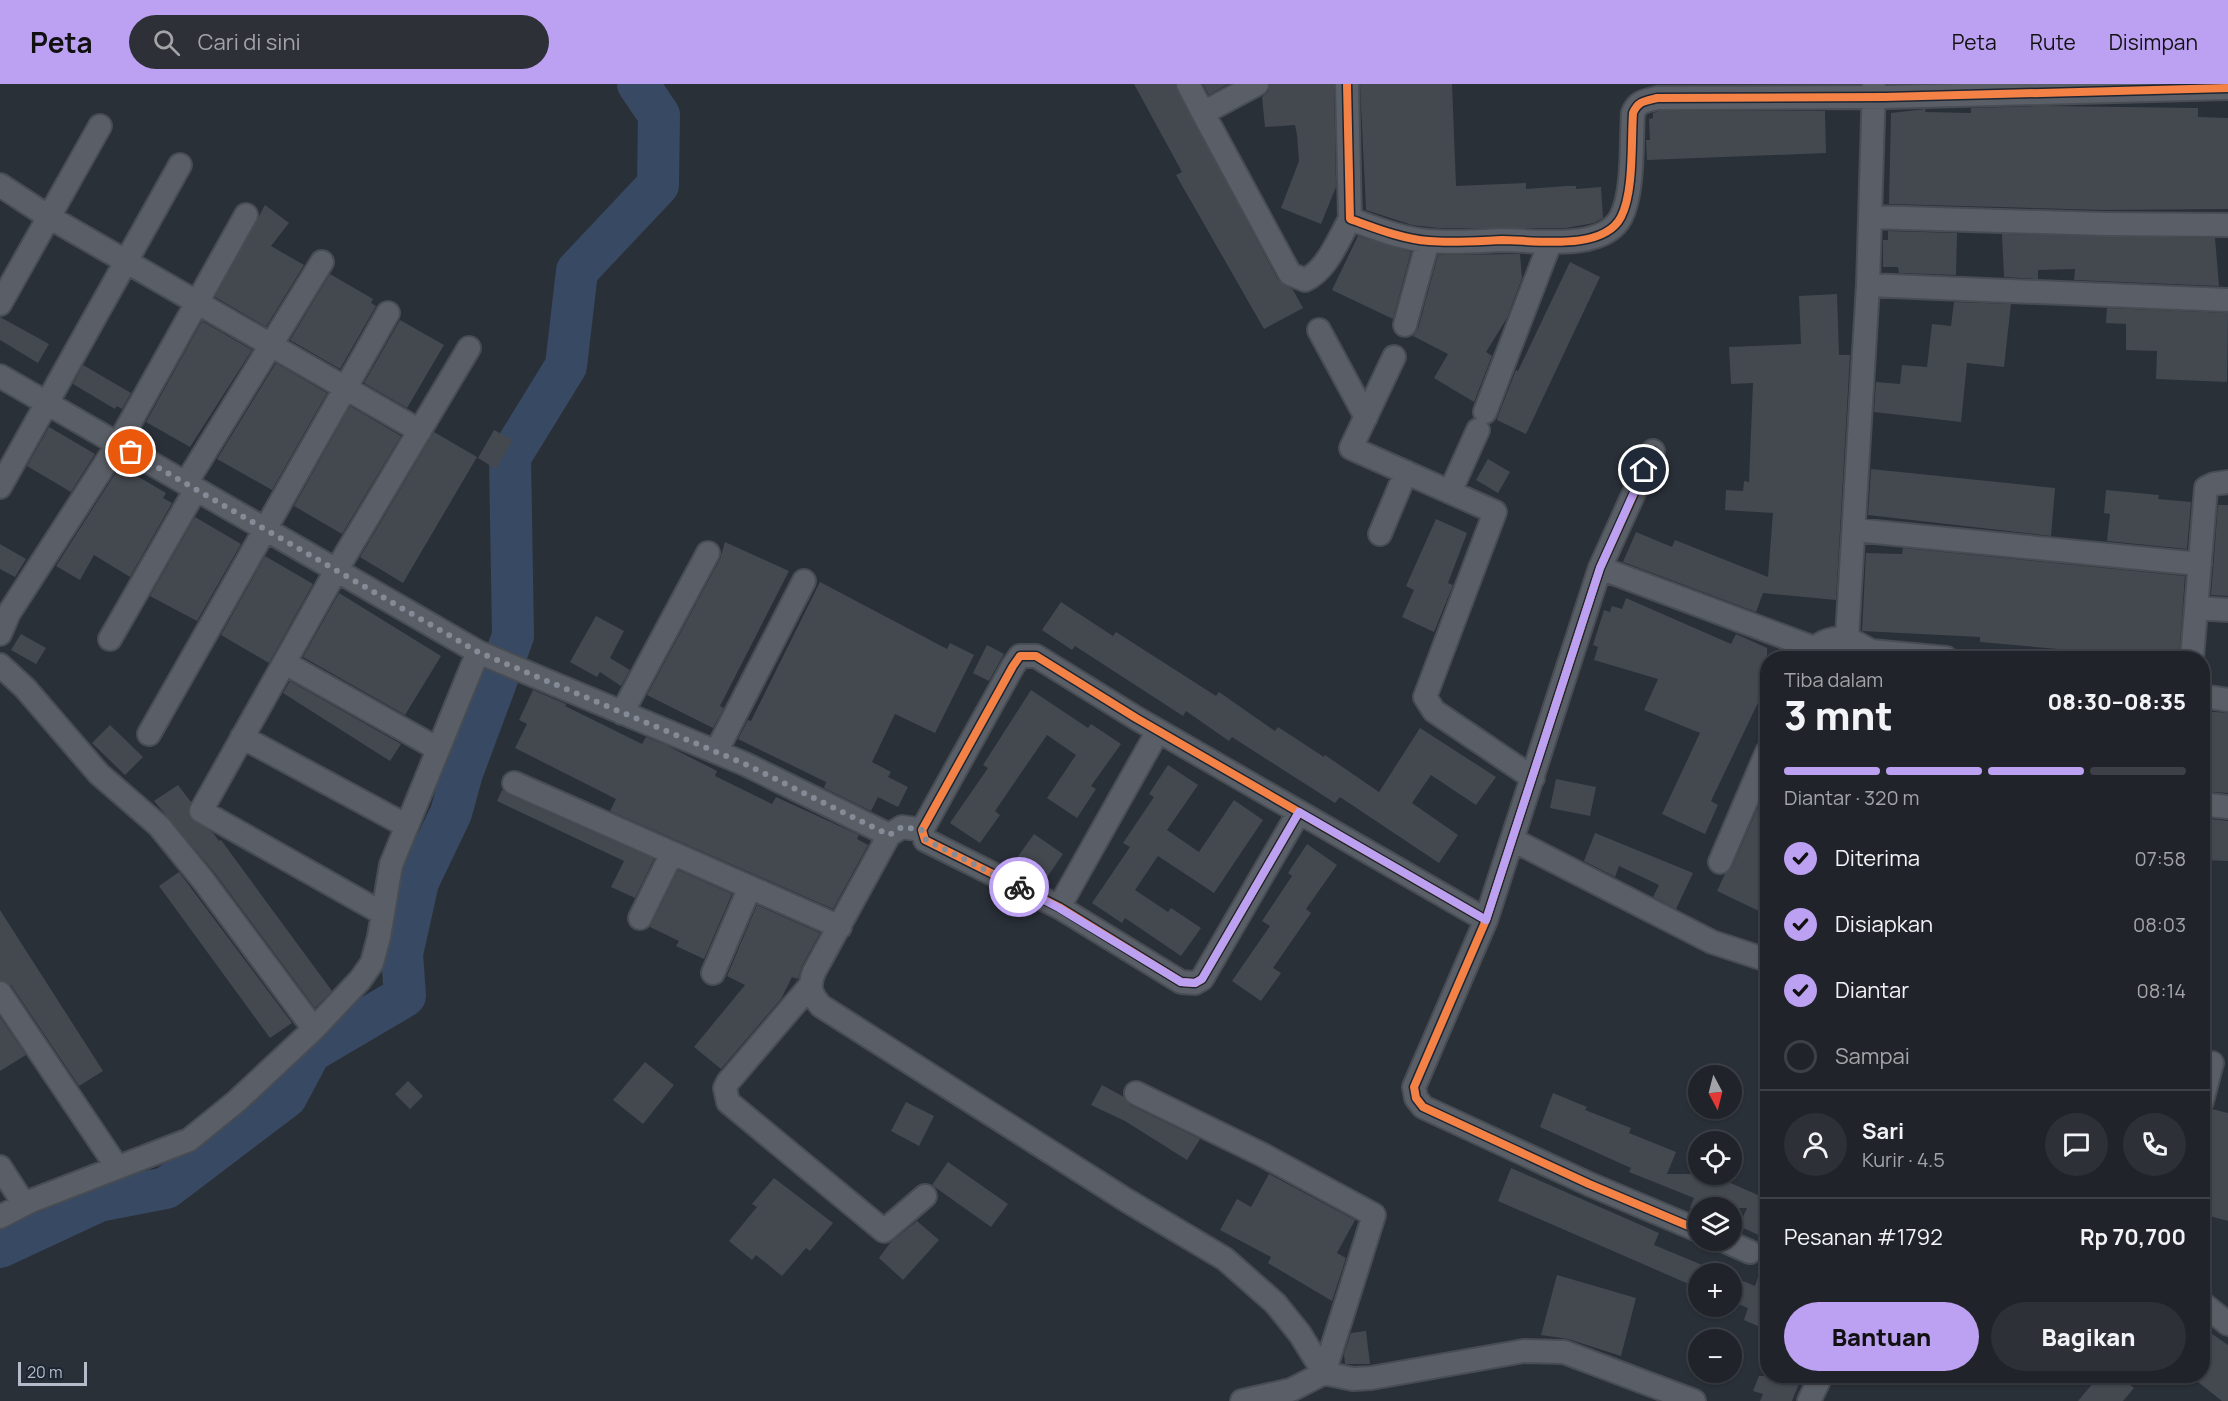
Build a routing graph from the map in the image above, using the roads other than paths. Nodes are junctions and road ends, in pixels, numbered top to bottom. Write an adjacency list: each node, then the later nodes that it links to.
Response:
1 (1188, 84): 6 (street)
2 (1257, 84): 6 (street)
3 (1347, 84): 13 (street)
4 (2228, 88): 5 (street)
5 (1874, 90): 12 (street); 16 (street)
6 (1203, 113): 13 (street)
7 (100, 126): 11 (street)
8 (180, 165): 17 (street)
9 (0, 185): 11 (street)
10 (246, 215): 21 (street)
11 (49, 217): 17 (street); 22 (street)
12 (1871, 217): 14 (street); 19 (street)
13 (1350, 219): 15 (street)
14 (2228, 225)
15 (1428, 241): 16 (street); 24 (street)
16 (1550, 243): 40 (street)
17 (127, 261): 21 (street); 31 (street)
18 (322, 262): 26 (street)
19 (1868, 285): 20 (street); 42 (street)
20 (2228, 300)
21 (197, 302): 26 (street); 34 (street)
22 (0, 304)
23 (388, 313): 30 (street)
24 (1405, 325)
25 (1319, 330): 32 (street)
26 (272, 344): 30 (street); 38 (street)
27 (469, 348): 33 (street)
28 (1394, 357): 32 (street)
29 (0, 376): 31 (street)
30 (345, 388): 33 (street); 41 (street)
31 (48, 404): 34 (street); 39 (street)
32 (1366, 417): 36 (street)
33 (420, 431): 47 (street)
34 (118, 444): 38 (street); 51 (street)
35 (1653, 451): 46 (street)
36 (1406, 472): 40 (street); 43 (street)
37 (2228, 482): 45 (street)
38 (191, 486): 41 (street); 53 (street)
39 (0, 487)
40 (1450, 492): 70 (street)
41 (264, 528): 47 (street); 65 (street)
42 (1854, 530): 45 (street); 52 (street)
43 (1380, 534)
44 (708, 553): 63 (street)
45 (2200, 564): 49 (street)
46 (1600, 568): 54 (street); 70 (street)
47 (336, 569): 58 (street); 59 (street)
48 (804, 581): 68 (street)
49 (2197, 608): 50 (street); 57 (street)
50 (2228, 610)
51 (0, 634)
52 (1847, 638): 55 (street); 56 (street)
53 (110, 639)
54 (1806, 651)
55 (1814, 651)
56 (1865, 651)
57 (2193, 651)
58 (486, 656): 63 (street); 67 (street)
59 (285, 663): 66 (street); 67 (street)
60 (0, 665): 91 (street)
61 (2210, 697): 62 (street)
62 (2228, 700)
63 (622, 713): 68 (street)
64 (1158, 731): 74 (street); 76 (street); 82 (street)
65 (150, 734)
66 (243, 737): 75 (street); 83 (street)
67 (438, 749): 75 (street)
68 (716, 752): 77 (street)
69 (1760, 768): 80 (street)
70 (1533, 778): 78 (street)
71 (514, 783): 79 (street)
72 (2210, 805): 73 (street)
73 (2228, 807)
74 (1299, 812): 82 (street); 85 (street)
75 (407, 826): 83 (street)
76 (922, 830): 77 (street); 82 (street)
77 (889, 835): 86 (street)
78 (1513, 840): 85 (street); 87 (street)
79 (672, 853): 81 (street); 84 (street)
80 (1720, 862)
81 (750, 887): 86 (street); 88 (street)
82 (1059, 908)
83 (382, 913): 91 (street)
84 (640, 918)
85 (1486, 920): 98 (street)
86 (840, 927): 89 (street)
87 (1760, 958)
88 (713, 973)
89 (810, 987): 95 (street); 103 (street)
90 (0, 993): 94 (street)
91 (314, 1029): 94 (street)
92 (1136, 1093): 103 (street)
93 (0, 1167): 96 (street)
94 (117, 1167): 96 (street)
95 (925, 1196)
96 (24, 1204): 97 (street)
97 (0, 1217)
98 (1688, 1226)
99 (1742, 1248): 100 (street)
100 (1750, 1252)
101 (2210, 1309): 102 (street)
102 (2228, 1324)
103 (1324, 1373): 105 (street); 106 (street)
104 (1818, 1383): 107 (street)
105 (1242, 1401)
106 (1694, 1401)
107 (1809, 1401)

